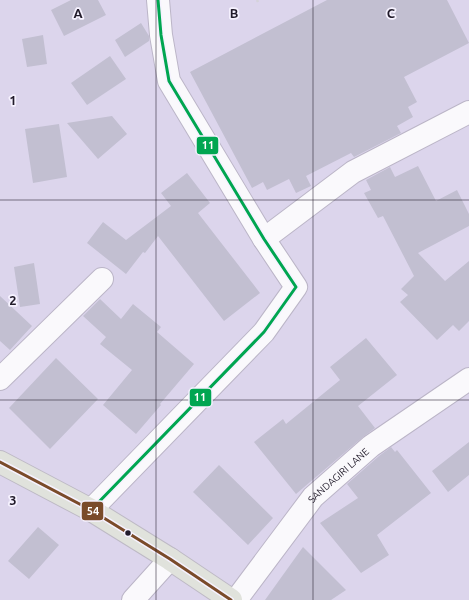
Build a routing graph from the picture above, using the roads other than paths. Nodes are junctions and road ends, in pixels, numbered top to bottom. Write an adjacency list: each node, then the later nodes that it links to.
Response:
1 (158, 0): 3 (street)
2 (469, 112): 3 (street)
3 (264, 239): 8 (street)
4 (102, 278): 5 (street)
5 (0, 379)
6 (469, 379): 12 (street, SANDAGIRI LANE)
7 (0, 462): 8 (main road)
8 (91, 510): 9 (main road)
9 (170, 559): 10 (street); 11 (main road)
10 (133, 600)
11 (230, 600)
12 (236, 600)

